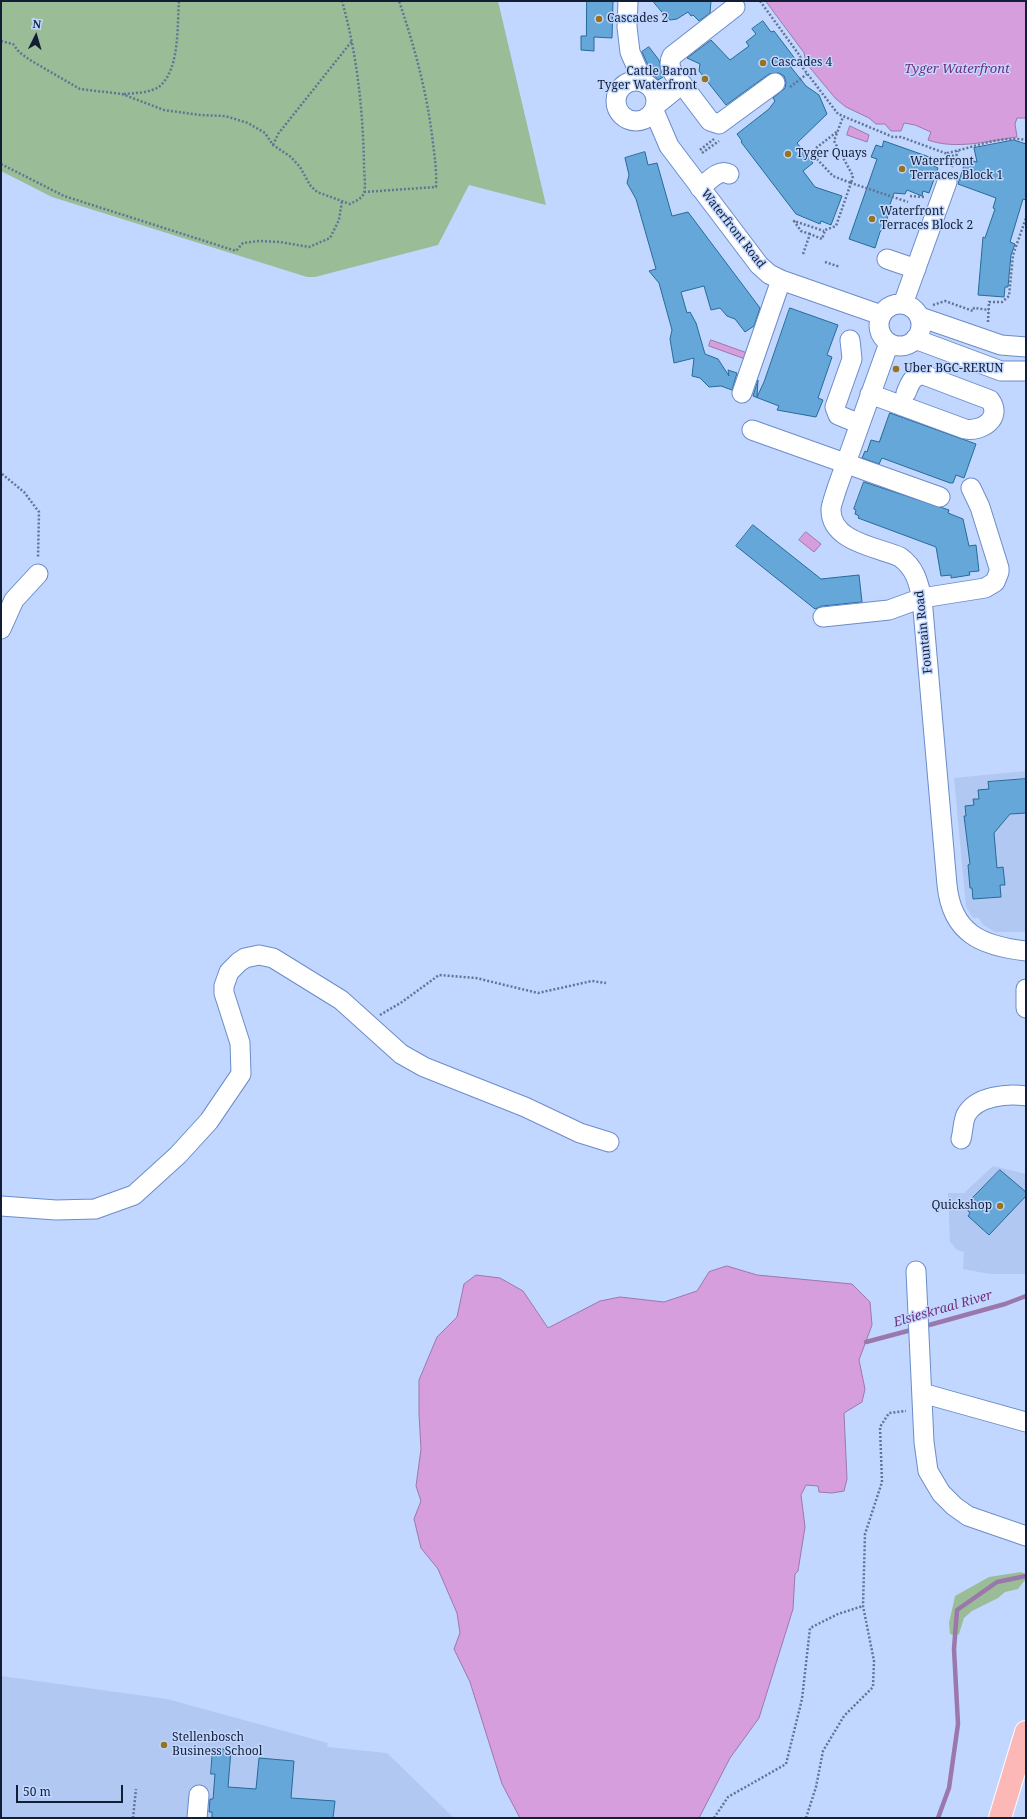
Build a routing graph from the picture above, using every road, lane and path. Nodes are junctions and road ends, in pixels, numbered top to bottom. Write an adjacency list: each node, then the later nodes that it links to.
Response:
1 (180, 1): 13 (path)
2 (342, 1): 32 (path)
3 (399, 1): 32 (path)
4 (628, 1): 10 (street)
5 (760, 1): 9 (path)
6 (735, 7): 11 (street)
7 (353, 40): 20 (path)
8 (1, 41): 13 (path)
9 (807, 74): 12 (path); 15 (path)
10 (636, 82): 14 (street, Waterfront Road); 14 (street)
11 (682, 84): 12 (street); 14 (street)
12 (784, 84)
13 (122, 94): 20 (path)
14 (650, 113): 31 (street, Waterfront Road)
15 (843, 117): 16 (path); 25 (path)
16 (838, 130): 21 (path); 30 (path)
17 (715, 138): 22 (path)
18 (720, 140): 24 (path)
19 (1026, 140): 23 (path)
20 (273, 145): 33 (path)
21 (816, 148)
22 (700, 150)
23 (958, 151): 25 (path); 25 (path)
24 (702, 153)
25 (946, 154)
26 (814, 156): 30 (path)
27 (1, 164): 33 (path)
28 (729, 174): 31 (street)
29 (947, 182): 42 (street)
30 (851, 183): 34 (path); 36 (path)
31 (700, 188): 43 (street, Waterfront Road)
32 (364, 192): 33 (path)
33 (342, 201)
34 (908, 202)
35 (1026, 218): 45 (path)
36 (824, 231): 37 (path); 37 (path)
37 (810, 234): 38 (path)
38 (803, 254)
39 (887, 259): 42 (street)
40 (825, 262): 41 (path)
41 (840, 267)
42 (916, 269): 44 (street)
43 (781, 280): 47 (street, Waterfront Road); 54 (street)
44 (903, 304): 46 (street); 47 (street)
45 (989, 310): 46 (path); 48 (path)
46 (925, 312): 49 (street); 52 (street)
47 (881, 315): 51 (street)
48 (988, 322)
49 (915, 339): 51 (street); 53 (street)
50 (850, 340): 57 (street)
51 (889, 343): 56 (street, Fountain Road)
52 (1022, 348)
53 (1020, 371)
54 (742, 393)
55 (906, 393): 56 (street)
56 (870, 394): 57 (street, Fountain Road)
57 (860, 424): 59 (street, Fountain Road)
58 (752, 430): 59 (street)
59 (846, 463): 62 (street); 64 (street, Fountain Road)
60 (2, 474): 63 (path)
61 (971, 488): 64 (street)
62 (940, 497)
63 (38, 574): 66 (street)
64 (922, 598): 65 (street); 68 (street, Fountain Road)
65 (823, 617)
66 (1, 629)
67 (1026, 945): 68 (street, Fountain Road)
68 (1006, 949): 69 (street, Fountain Road)
69 (1026, 951)
70 (606, 983): 73 (path)
71 (1026, 989): 72 (street)
72 (1026, 1008)
73 (367, 1022): 76 (street); 77 (street)
74 (1026, 1096): 75 (street)
75 (961, 1139)
76 (609, 1142)
77 (1, 1206)
78 (916, 1271): 79 (street)
79 (922, 1401): 80 (street); 81 (street); 82 (path)
80 (1026, 1422)
81 (1026, 1536)
82 (863, 1606): 88 (path); 89 (path)
83 (1026, 1732): 90 (main road)
84 (136, 1789): 86 (path)
85 (199, 1794): 87 (street)
86 (133, 1818)
87 (197, 1818)
88 (714, 1818)
89 (806, 1818)
90 (1000, 1818)

